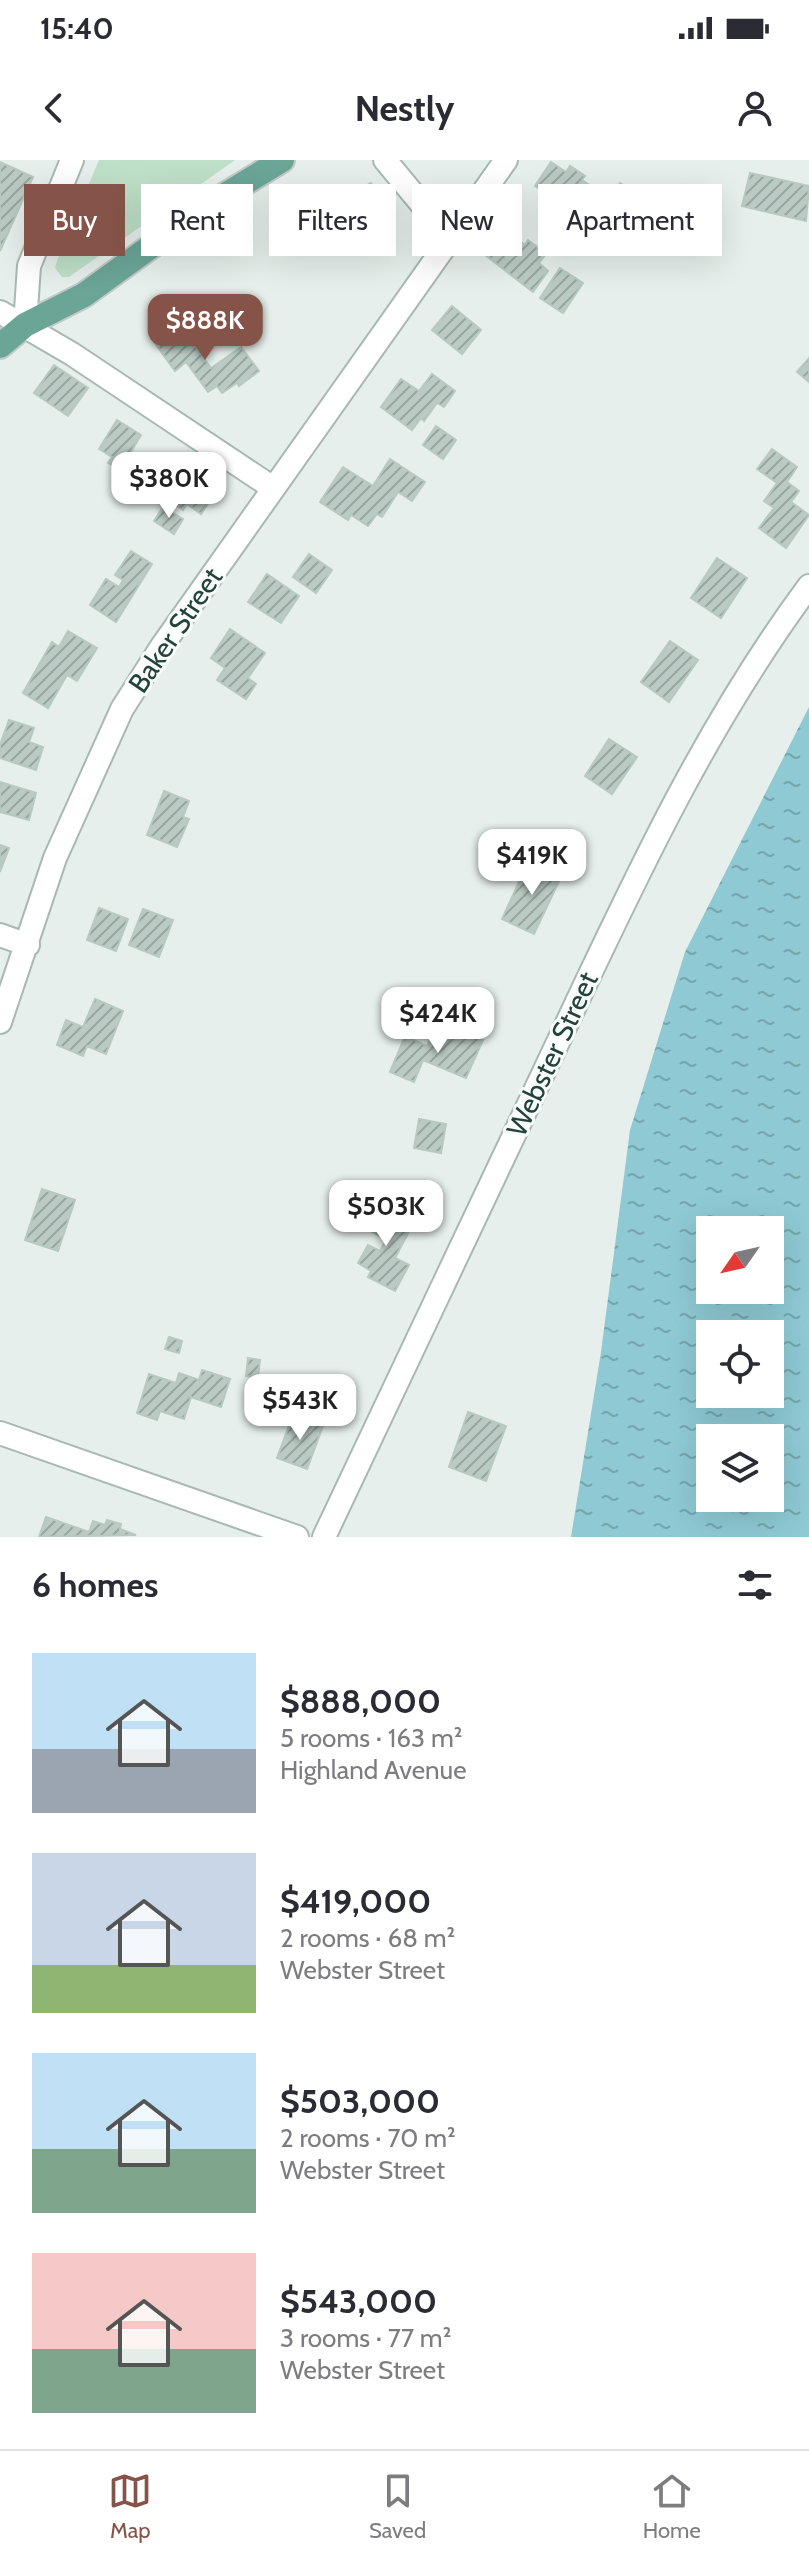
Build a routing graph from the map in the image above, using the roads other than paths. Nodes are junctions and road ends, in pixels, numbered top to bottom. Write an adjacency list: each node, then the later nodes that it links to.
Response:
1 (72, 160): 9 (street)
2 (282, 160): 9 (main road)
3 (385, 160): 6 (street)
4 (506, 160): 5 (street, Baker Street)
5 (489, 184)
6 (412, 193)
7 (437, 256): 11 (street, Baker Street)
8 (0, 312): 9 (street)
9 (25, 325): 10 (main road); 11 (street)
10 (0, 346)
11 (273, 488): 14 (street, Baker Street)
12 (809, 586): 18 (street, Webster Street)
13 (0, 935): 14 (street)
14 (28, 945): 15 (street, Baker Street)
15 (0, 1022)
16 (0, 1433): 17 (street)
17 (297, 1537)
18 (324, 1537)

